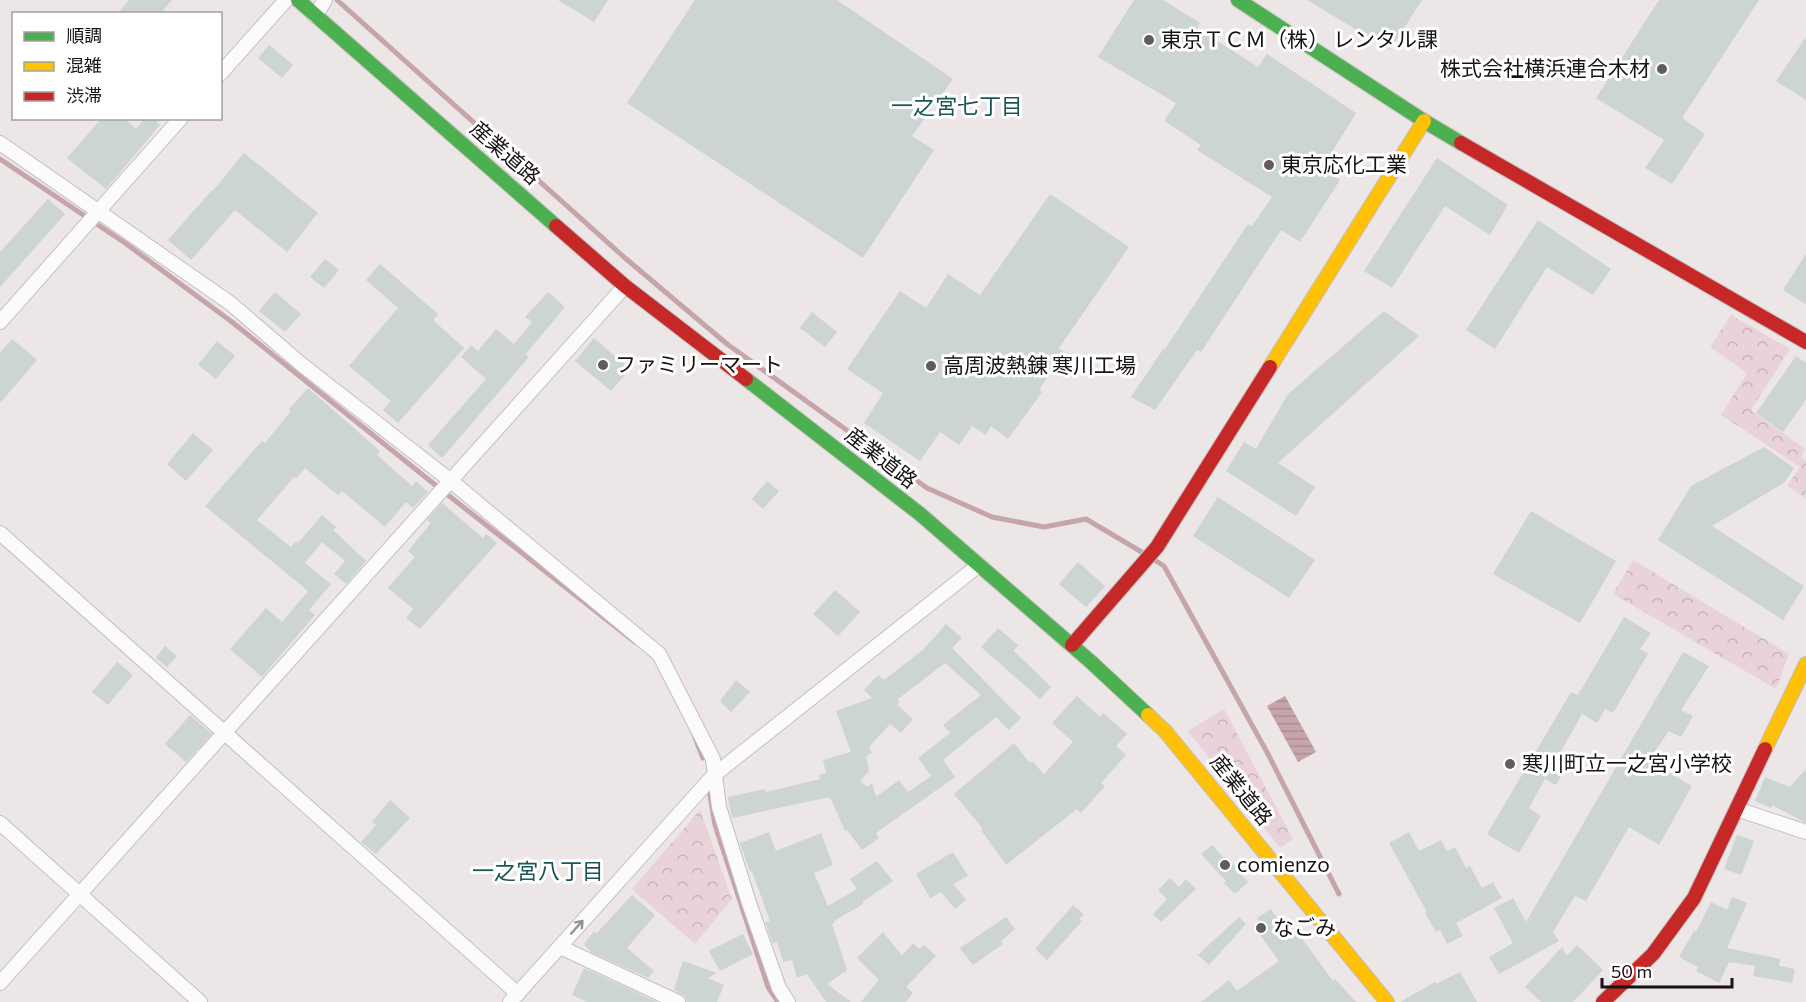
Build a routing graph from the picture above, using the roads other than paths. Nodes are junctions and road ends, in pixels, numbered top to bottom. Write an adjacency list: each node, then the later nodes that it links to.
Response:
1 (286, 0): 6 (street)
2 (298, 0): 5 (street, 産業道路)
3 (325, 0): 5 (street)
4 (1238, 0): 8 (street)
5 (315, 16): 11 (street, 産業道路)
6 (222, 72)
7 (179, 120): 10 (street)
8 (1424, 122): 13 (street); 17 (street)
9 (0, 143): 10 (street)
10 (98, 211): 12 (street); 14 (street)
11 (625, 286): 14 (street); 16 (street, 産業道路)
12 (0, 322)
13 (1806, 342)
14 (449, 482): 19 (street); 20 (street)
15 (0, 533): 19 (street)
16 (979, 565): 17 (street, 産業道路); 20 (street)
17 (1072, 645): 31 (street, 産業道路)
18 (1806, 664): 21 (street)
19 (225, 733): 24 (street); 27 (street)
20 (714, 775): 25 (street, one-way to 20); 30 (street)
21 (1737, 809): 23 (street); 32 (street)
22 (0, 823): 24 (street)
23 (1806, 832)
24 (81, 894): 26 (street); 28 (street)
25 (560, 947): 27 (street); 29 (street)
26 (0, 983)
27 (514, 998)
28 (200, 1002)
29 (678, 1002)
30 (788, 1002)
31 (1387, 1002)
32 (1603, 1002)

